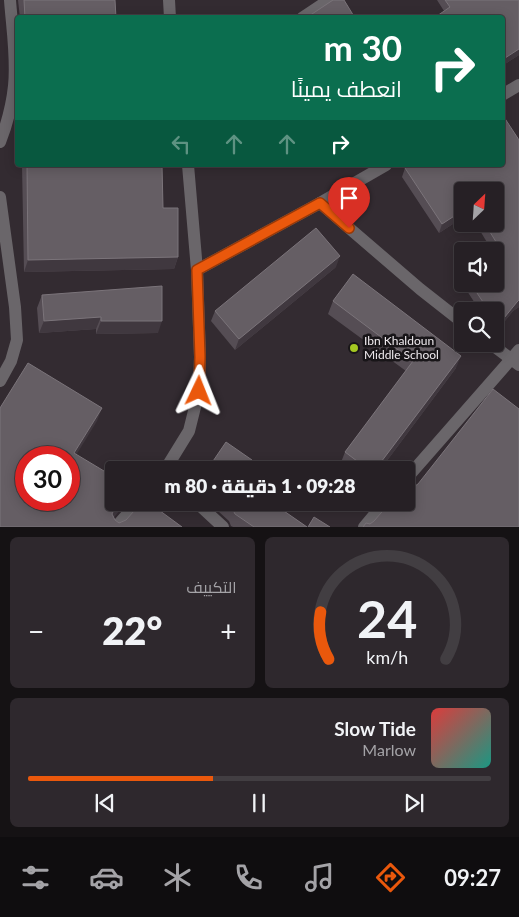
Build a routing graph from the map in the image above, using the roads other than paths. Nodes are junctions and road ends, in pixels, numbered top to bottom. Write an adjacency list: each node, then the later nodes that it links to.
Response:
1 (10, 0): 6 (street)
2 (169, 0): 4 (street)
3 (329, 0): 5 (street)
4 (170, 15)
5 (306, 15)
6 (15, 48)
7 (15, 71): 10 (street)
8 (519, 85): 9 (street)
9 (505, 93)
10 (3, 123): 11 (street)
11 (0, 142)
12 (188, 167): 16 (street)
13 (383, 167): 15 (street)
14 (0, 196): 20 (street)
15 (320, 203): 16 (street); 17 (street)
16 (197, 270): 21 (street)
17 (454, 316)
18 (504, 351): 19 (street)
19 (516, 358): 22 (street)
20 (0, 381)
21 (171, 461)
22 (415, 469)
23 (130, 511): 26 (street)
24 (206, 511): 27 (street)
25 (377, 511): 28 (street)
26 (116, 527)
27 (224, 527)
28 (364, 527)

